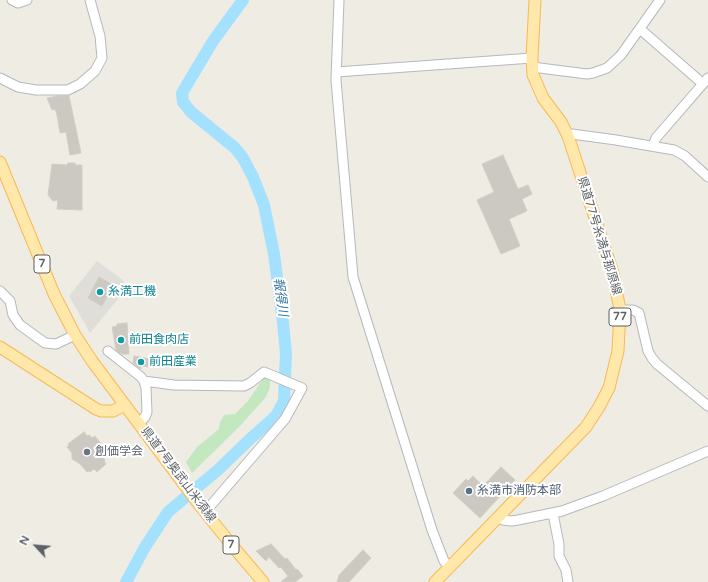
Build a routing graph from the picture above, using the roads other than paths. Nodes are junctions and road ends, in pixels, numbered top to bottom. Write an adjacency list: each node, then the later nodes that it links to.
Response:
1 (12, 0): 2 (street)
2 (27, 0)
3 (90, 0): 10 (street)
4 (339, 0): 9 (street)
5 (536, 0): 8 (main road, 県道77号糸満与那原線 / 77)
6 (660, 0): 7 (street)
7 (640, 29): 8 (street); 11 (street)
8 (532, 62): 9 (street); 12 (main road, 県道77号糸満与那原線 / 77)
9 (336, 72): 29 (street)
10 (0, 78)
11 (705, 81): 13 (street)
12 (568, 136): 13 (street); 17 (main road, 県道77号糸満与那原線 / 77)
13 (653, 146): 15 (street)
14 (0, 162): 18 (main road, 県道7号奥武山米須線 / 7)
15 (708, 177)
16 (0, 291): 18 (street)
17 (620, 310): 23 (street); 28 (main road, 県道77号糸満与那原線 / 77)
18 (75, 335): 22 (main road, 県道7号奥武山米須線 / 7)
19 (0, 347): 22 (main road)
20 (108, 351): 21 (street)
21 (144, 381): 24 (street); 26 (street)
22 (125, 404): 24 (main road, 県道7号奥武山米須線 / 7)
23 (708, 406)
24 (138, 423): 26 (main road, 県道7号奥武山米須線 / 7)
25 (708, 451): 27 (street)
26 (203, 509): 30 (main road, 県道7号奥武山米須線 / 7)
27 (553, 514): 28 (street); 32 (street)
28 (498, 518): 29 (main road, 県道77号糸満与那原線 / 77)
29 (449, 567): 31 (main road, 県道77号糸満与那原線 / 77)
30 (263, 582)
31 (435, 582)
32 (568, 582)

